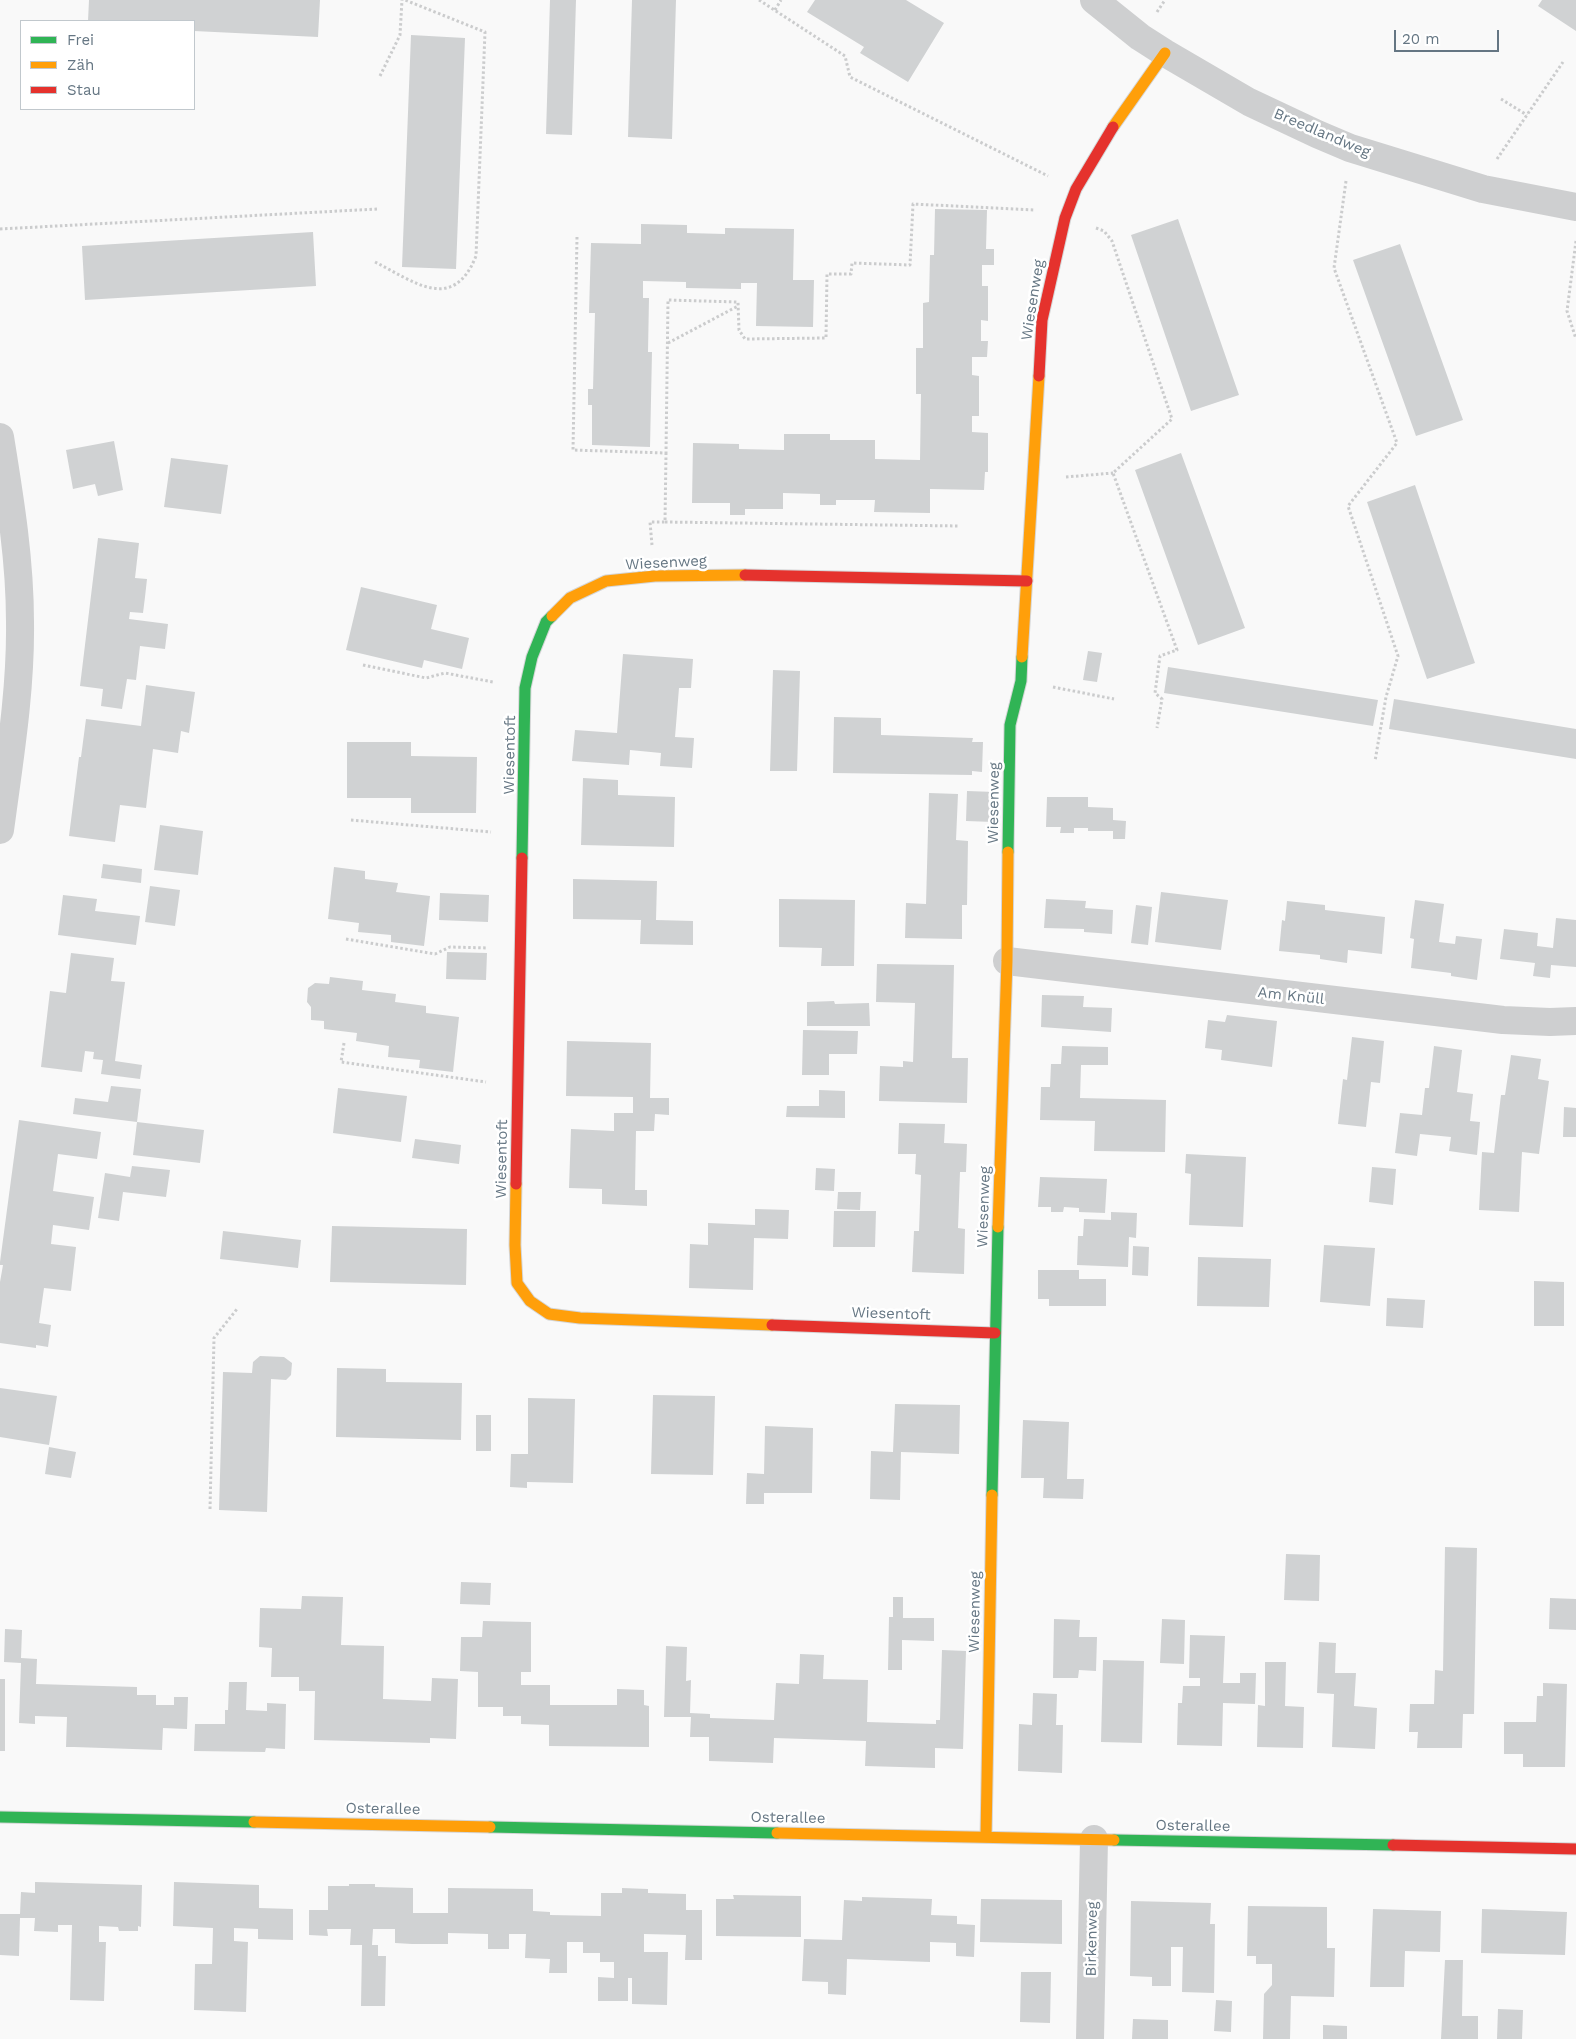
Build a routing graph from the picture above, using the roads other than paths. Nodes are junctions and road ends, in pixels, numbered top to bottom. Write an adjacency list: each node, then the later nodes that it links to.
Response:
1 (1094, 0): 2 (street, Breedlandweg)
2 (1164, 52): 3 (street, Breedlandweg); 6 (street, Wiesenweg)
3 (1576, 207)
4 (0, 437): 7 (street)
5 (606, 581): 6 (street, Wiesenweg); 10 (street, Wiesentoft)
6 (1027, 581): 8 (street, Wiesenweg)
7 (0, 830)
8 (1007, 961): 9 (street, Am Knüll); 10 (street, Wiesenweg)
9 (1576, 1021)
10 (995, 1334): 12 (street, Wiesenweg)
11 (0, 1817): 12 (street, Osterallee)
12 (986, 1837): 13 (street, Osterallee)
13 (1094, 1839): 14 (street, Osterallee); 15 (street, Birkenweg)
14 (1576, 1849)
15 (1090, 2039)

